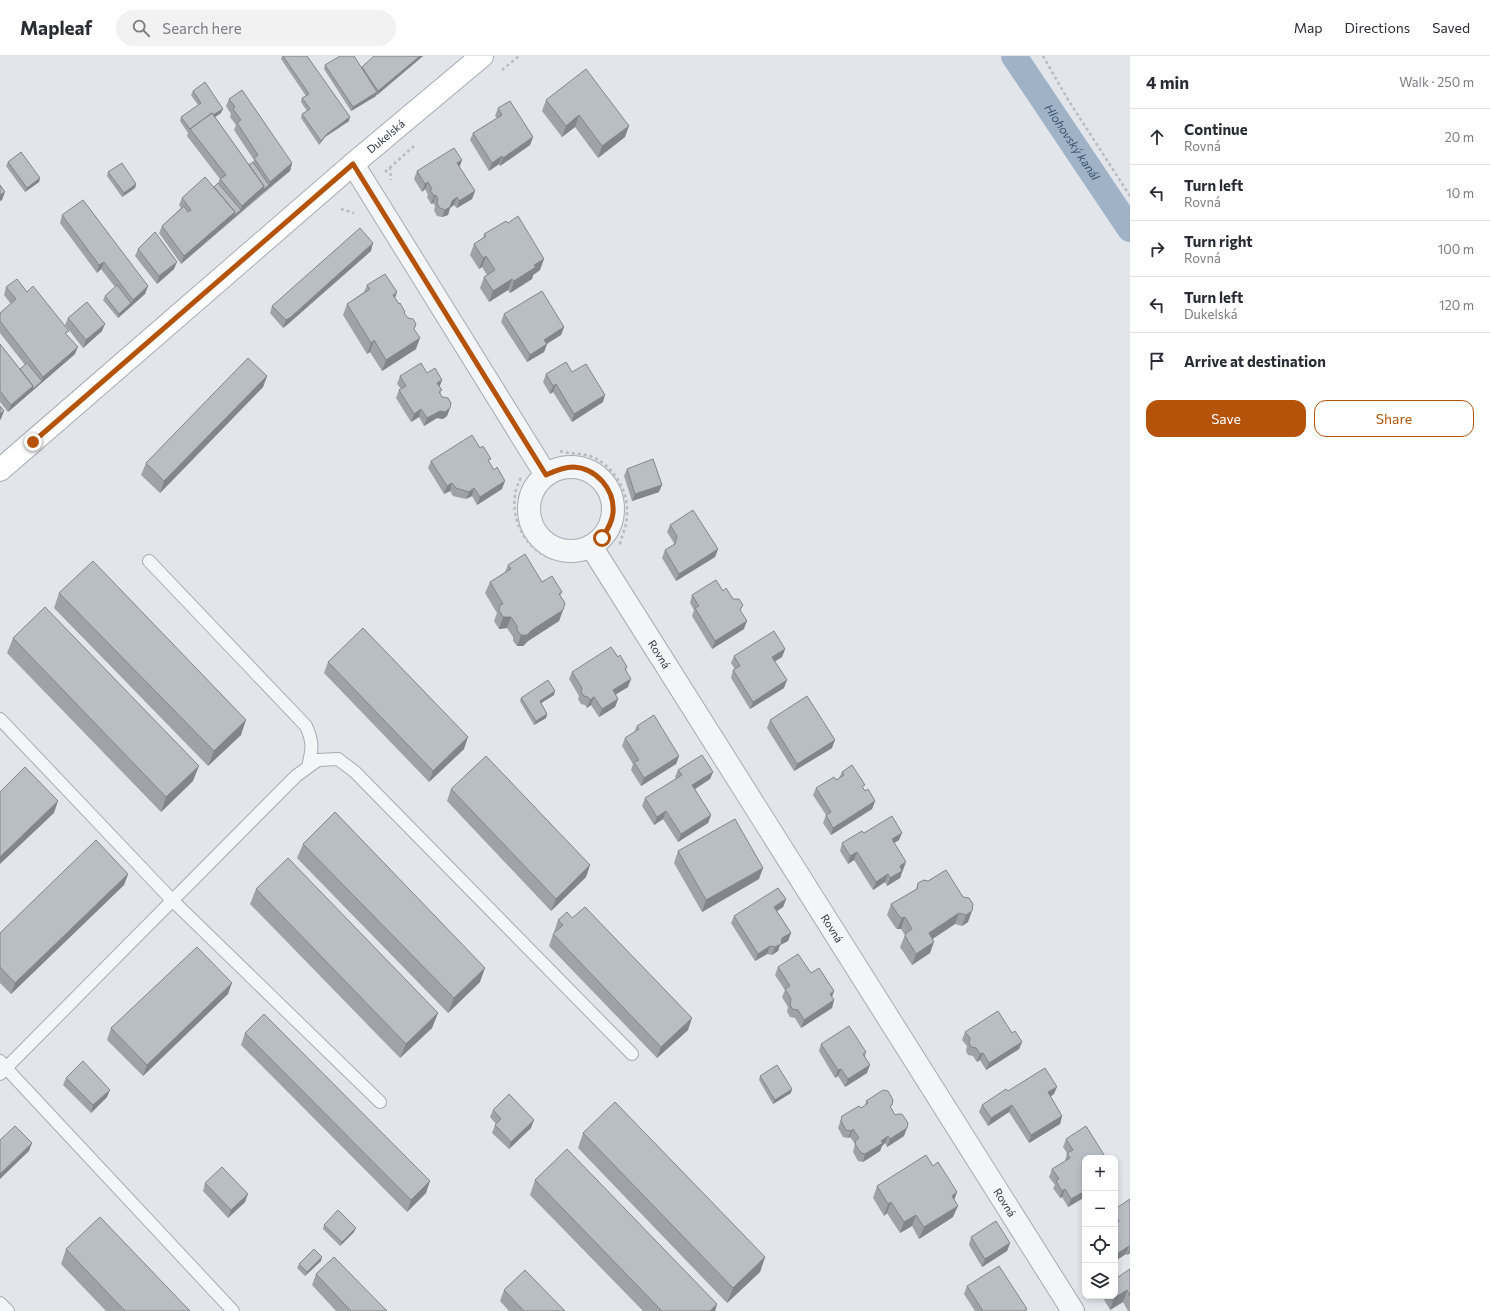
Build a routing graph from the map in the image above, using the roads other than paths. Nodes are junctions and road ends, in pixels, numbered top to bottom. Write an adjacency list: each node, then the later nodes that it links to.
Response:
1 (482, 56): 2 (main road, Dukelská)
2 (353, 164): 3 (main road, Dukelská); 4 (street)
3 (0, 470)
4 (546, 475): 5 (street); 5 (street)
5 (591, 546): 16 (street, Rovná)
6 (149, 561): 8 (lane)
7 (0, 718): 9 (lane)
8 (308, 767): 9 (lane); 10 (lane)
9 (172, 900): 11 (lane); 12 (lane)
10 (632, 1054)
11 (2, 1068): 15 (lane)
12 (380, 1102)
13 (0, 1303): 14 (lane)
14 (8, 1311)
15 (233, 1311)
16 (1074, 1311)

